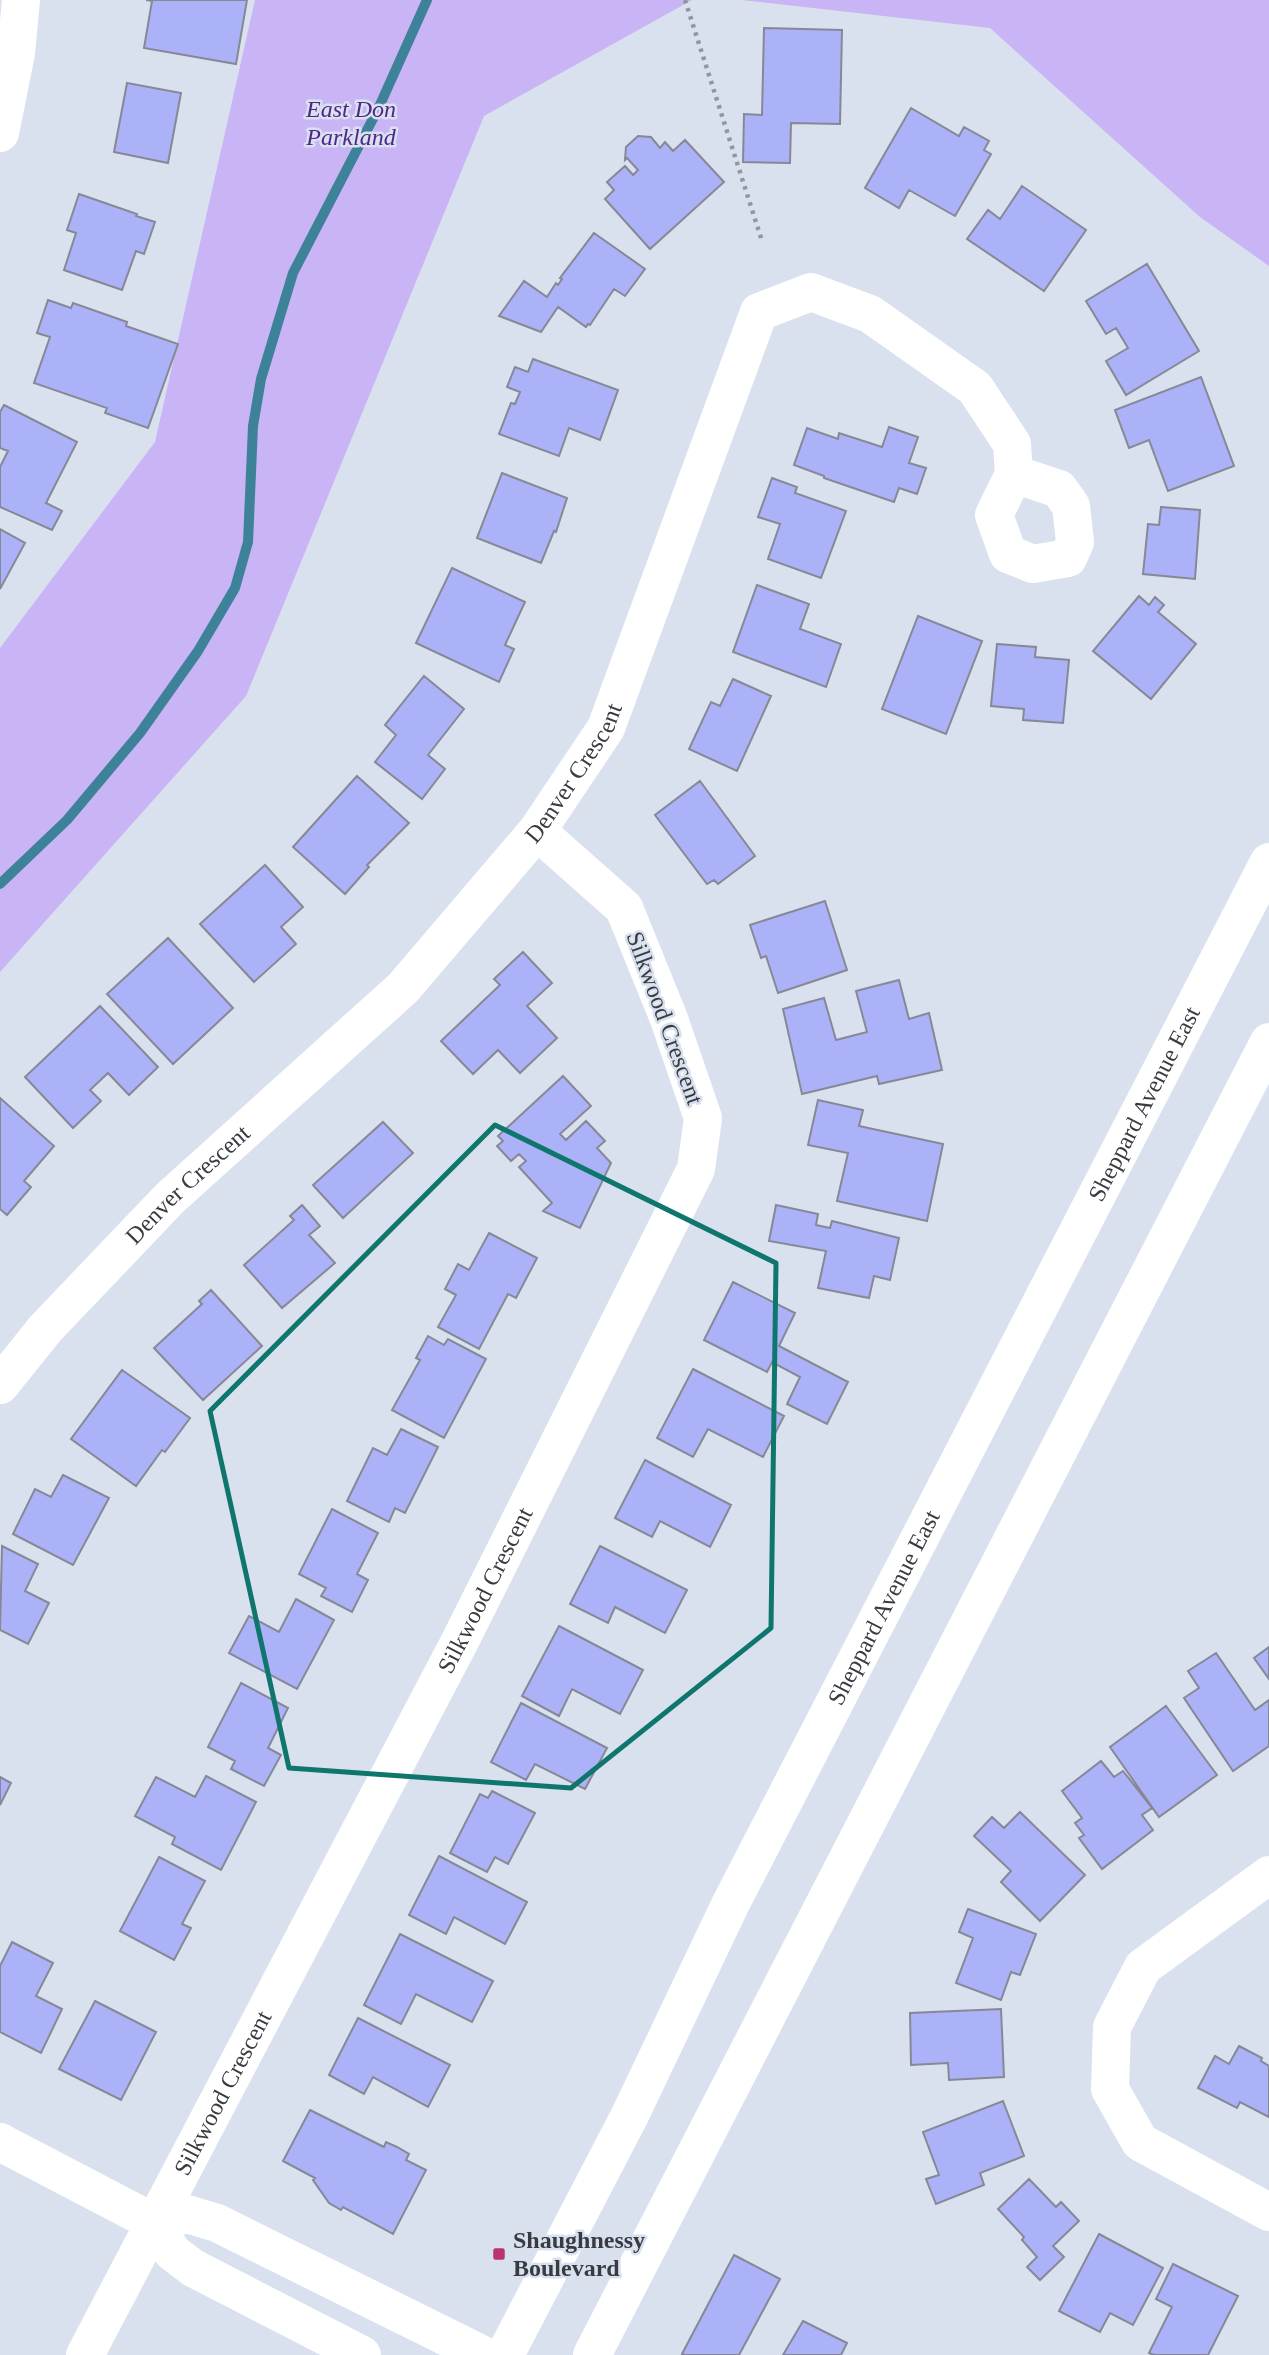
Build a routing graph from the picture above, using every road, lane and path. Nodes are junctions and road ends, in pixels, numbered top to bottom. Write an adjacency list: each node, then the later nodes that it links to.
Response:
1 (21, 0): 3 (street)
2 (685, 0): 4 (path)
3 (0, 133)
4 (762, 241)
5 (1014, 474): 6 (street, Denver Crescent)
6 (537, 831): 9 (street, Denver Crescent); 13 (street, Silkwood Crescent)
7 (1269, 862): 17 (street, Sheppard Avenue East)
8 (1269, 1042): 18 (street)
9 (0, 1385)
10 (1269, 1875): 12 (street)
11 (0, 2142): 13 (street)
12 (1269, 2212)
13 (155, 2223): 14 (street, Silkwood Crescent); 15 (street); 16 (street)
14 (85, 2355)
15 (362, 2355)
16 (483, 2355)
17 (505, 2355)
18 (592, 2355)

